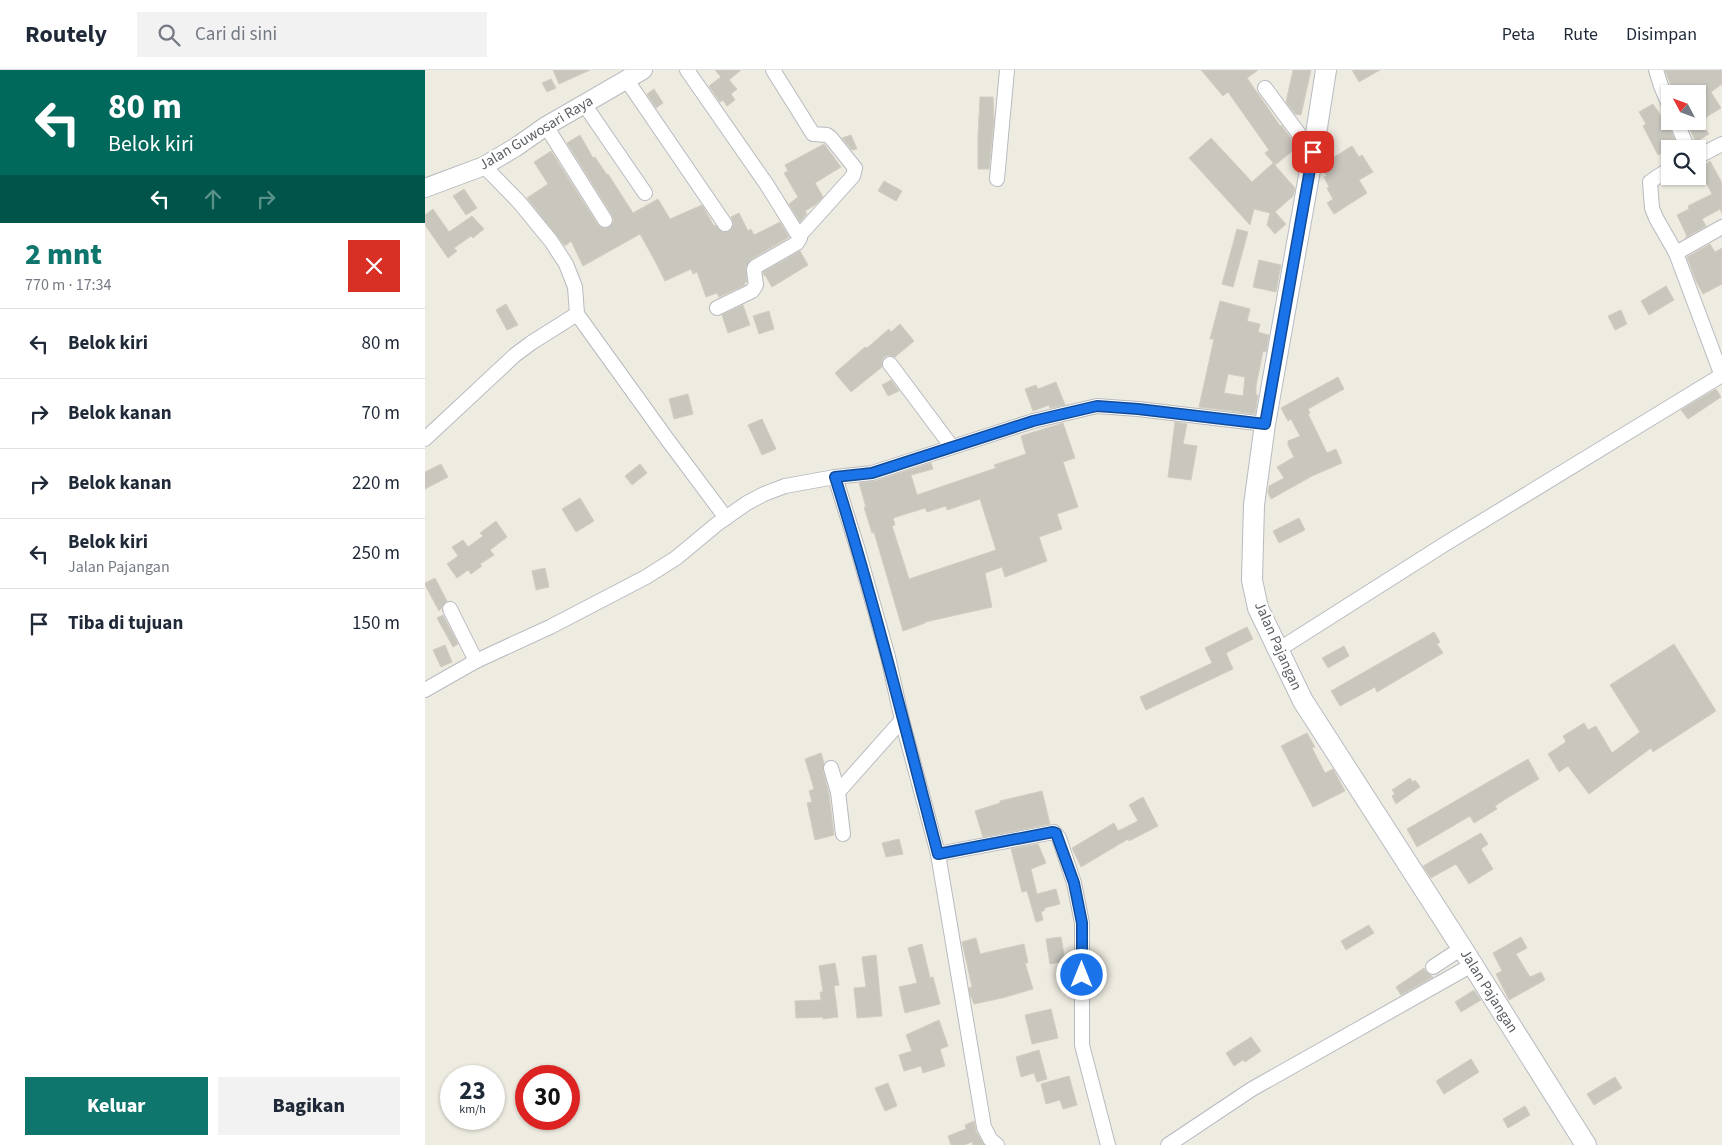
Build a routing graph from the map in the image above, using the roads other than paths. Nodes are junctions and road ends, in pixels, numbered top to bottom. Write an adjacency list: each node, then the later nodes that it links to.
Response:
1 (643, 70): 7 (street, Jalan Guwosari Raya)
2 (687, 70): 23 (street)
3 (773, 70): 23 (street)
4 (1007, 70): 17 (street)
5 (1326, 70): 13 (main road, Jalan Pajangan)
6 (1656, 70): 8 (street)
7 (627, 79): 10 (street, Jalan Guwosari Raya); 21 (street)
8 (1661, 86)
9 (1265, 88): 13 (street)
10 (584, 104): 11 (street, Jalan Guwosari Raya); 19 (street)
11 (546, 126): 15 (street, Jalan Guwosari Raya); 20 (street)
12 (1722, 144): 14 (street)
13 (1313, 152): 29 (main road, Jalan Pajangan)
14 (1706, 152)
15 (484, 166): 18 (street, Jalan Guwosari Raya); 26 (street)
16 (1661, 174): 24 (street)
17 (997, 179)
18 (425, 188)
19 (645, 193)
20 (605, 220)
21 (725, 224)
22 (1722, 227): 24 (street)
23 (799, 236): 25 (street)
24 (1676, 253): 28 (street)
25 (717, 308)
26 (577, 314): 30 (street); 33 (street)
27 (890, 364): 31 (street)
28 (1722, 376): 35 (street)
29 (1265, 424): 31 (street); 35 (main road, Jalan Pajangan)
30 (425, 439)
31 (952, 447): 32 (street)
32 (835, 477): 33 (street); 38 (street)
33 (726, 518): 36 (street)
34 (450, 609): 36 (street)
35 (1278, 650): 43 (main road, Jalan Pajangan)
36 (476, 661): 37 (street)
37 (425, 690)
38 (902, 720): 40 (street); 42 (street)
39 (831, 768): 40 (street)
40 (838, 792): 41 (street)
41 (843, 834)
42 (938, 854): 45 (street); 46 (street)
43 (1467, 956): 44 (street); 47 (street); 48 (main road, Jalan Pajangan)
44 (1433, 967)
45 (991, 1143)
46 (1108, 1145)
47 (1168, 1145)
48 (1586, 1145)

